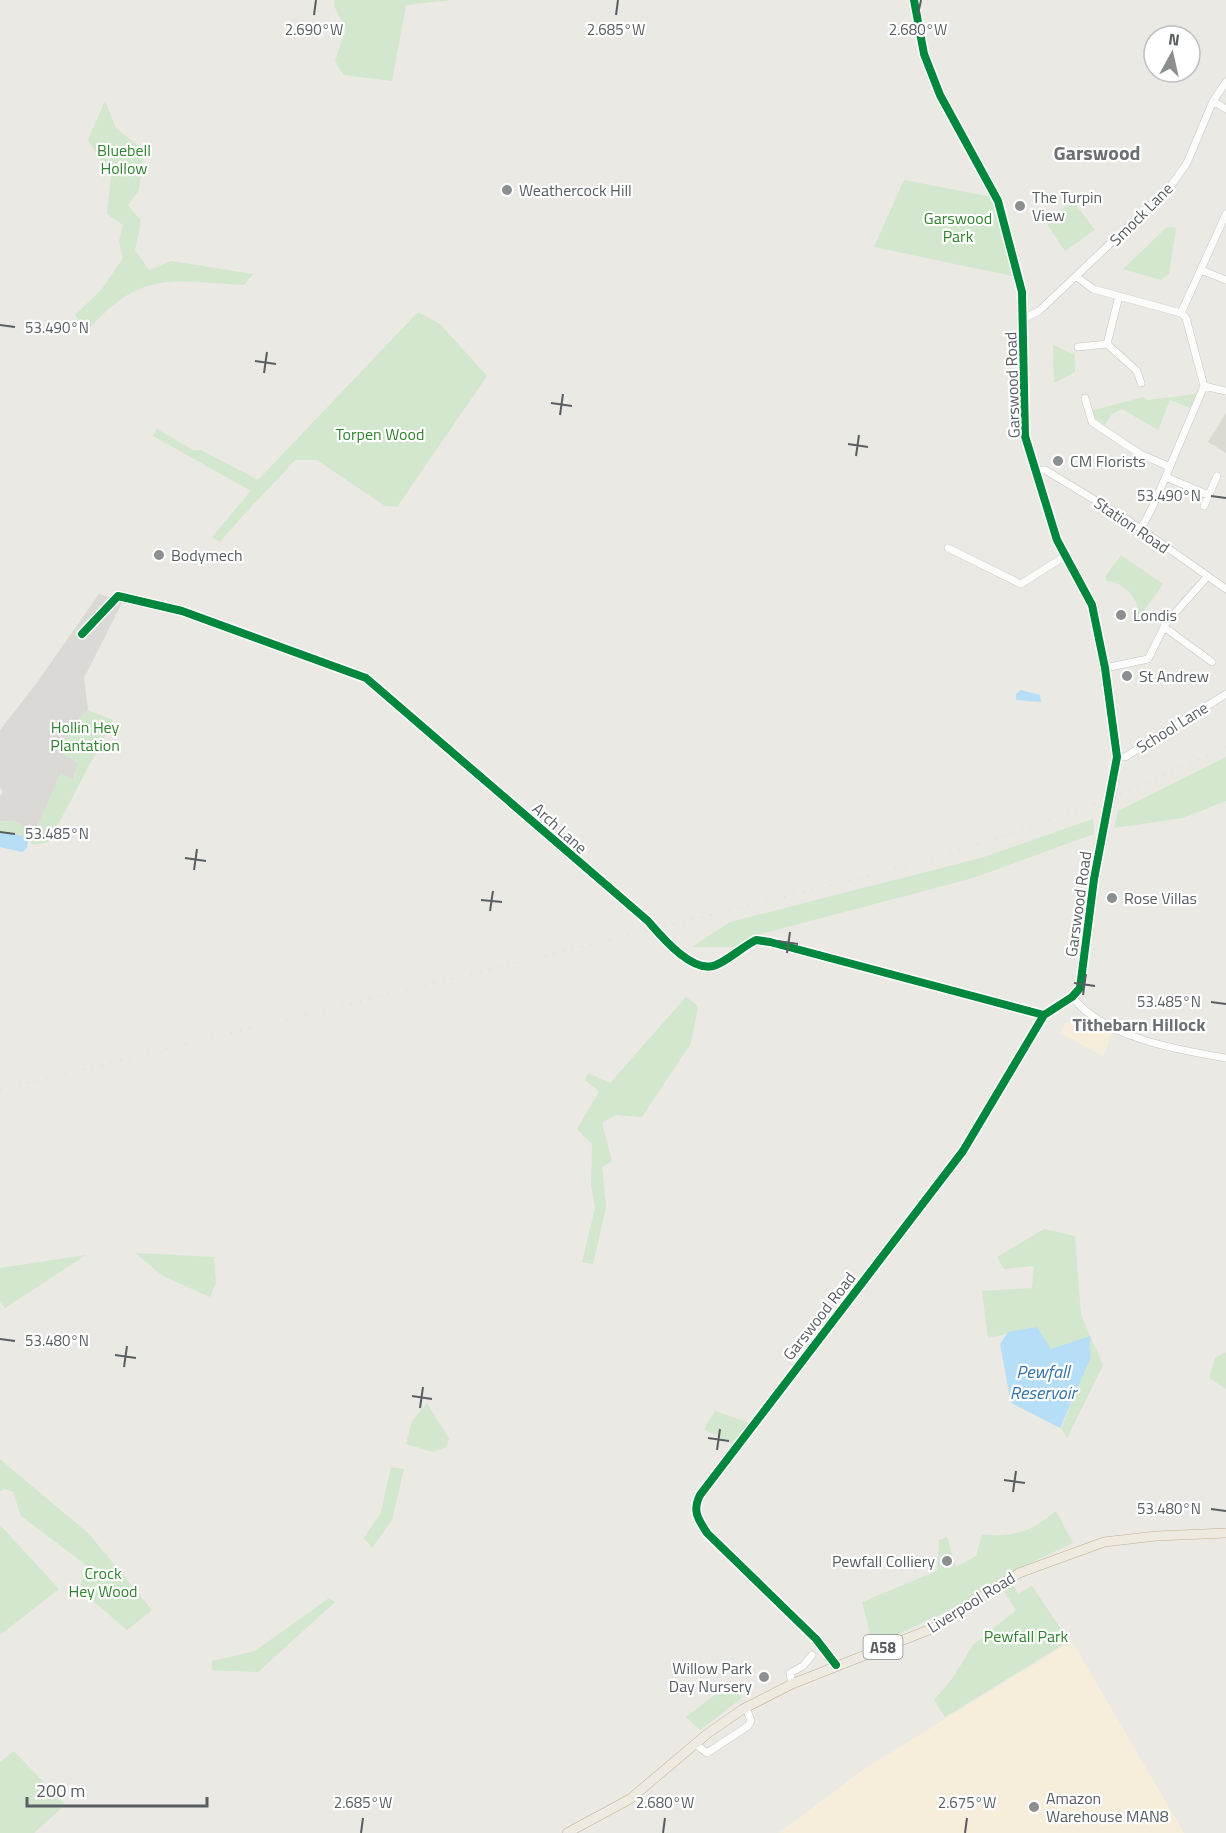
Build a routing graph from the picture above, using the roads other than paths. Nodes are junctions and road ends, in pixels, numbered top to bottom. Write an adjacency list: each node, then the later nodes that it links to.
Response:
1 (914, 0): 11 (street, Garswood Road)
2 (1226, 82): 3 (street, Smock Lane)
3 (1213, 101): 4 (street); 7 (street, Smock Lane)
4 (1226, 109)
5 (1226, 213): 6 (street)
6 (1201, 270): 8 (street); 10 (street)
7 (1077, 277): 9 (street); 11 (street, Smock Lane)
8 (1226, 280)
9 (1119, 296): 10 (street); 12 (street)
10 (1182, 313): 17 (street)
11 (1023, 319): 23 (street, Garswood Road)
12 (1107, 344): 13 (street); 15 (street)
13 (1078, 346)
14 (1145, 367): 15 (street)
15 (1137, 371): 16 (street)
16 (1141, 382)
17 (1204, 386): 18 (street); 22 (street)
18 (1226, 392)
19 (1085, 398): 20 (street)
20 (1092, 422): 21 (street); 22 (street)
21 (1095, 432)
22 (1170, 468): 25 (street)
23 (1035, 470): 28 (street, Station Road); 30 (street, Garswood Road)
24 (1217, 476): 26 (street)
25 (1166, 477): 26 (street); 28 (street)
26 (1208, 495): 27 (street)
27 (1204, 506)
28 (1141, 529): 31 (street, Station Road)
29 (948, 548): 30 (street)
30 (1065, 556): 38 (street, Garswood Road)
31 (1207, 577): 32 (street, Station Road); 33 (street)
32 (1226, 589)
33 (1164, 627): 35 (street); 38 (street)
34 (82, 634): 42 (street, Arch Lane, bridge)
35 (1203, 655): 36 (street); 37 (street)
36 (1198, 662)
37 (1212, 662)
38 (1105, 668): 40 (street, Garswood Road)
39 (1226, 694): 40 (street, School Lane)
40 (1117, 757): 41 (street, Garswood Road, bridge)
41 (1072, 997): 42 (street, Garswood Road); 43 (street)
42 (1044, 1016): 46 (street, Garswood Road)
43 (1226, 1058)
44 (1226, 1533): 46 (highway, Liverpool Road / A58)
45 (808, 1656): 47 (street)
46 (836, 1665): 47 (highway, Liverpool Road / A58)
47 (792, 1684): 48 (highway, Liverpool Road / A58)
48 (746, 1708): 49 (highway, Liverpool Road / A58); 49 (street)
49 (695, 1744): 50 (highway, Liverpool Road / A58)
50 (567, 1833)

